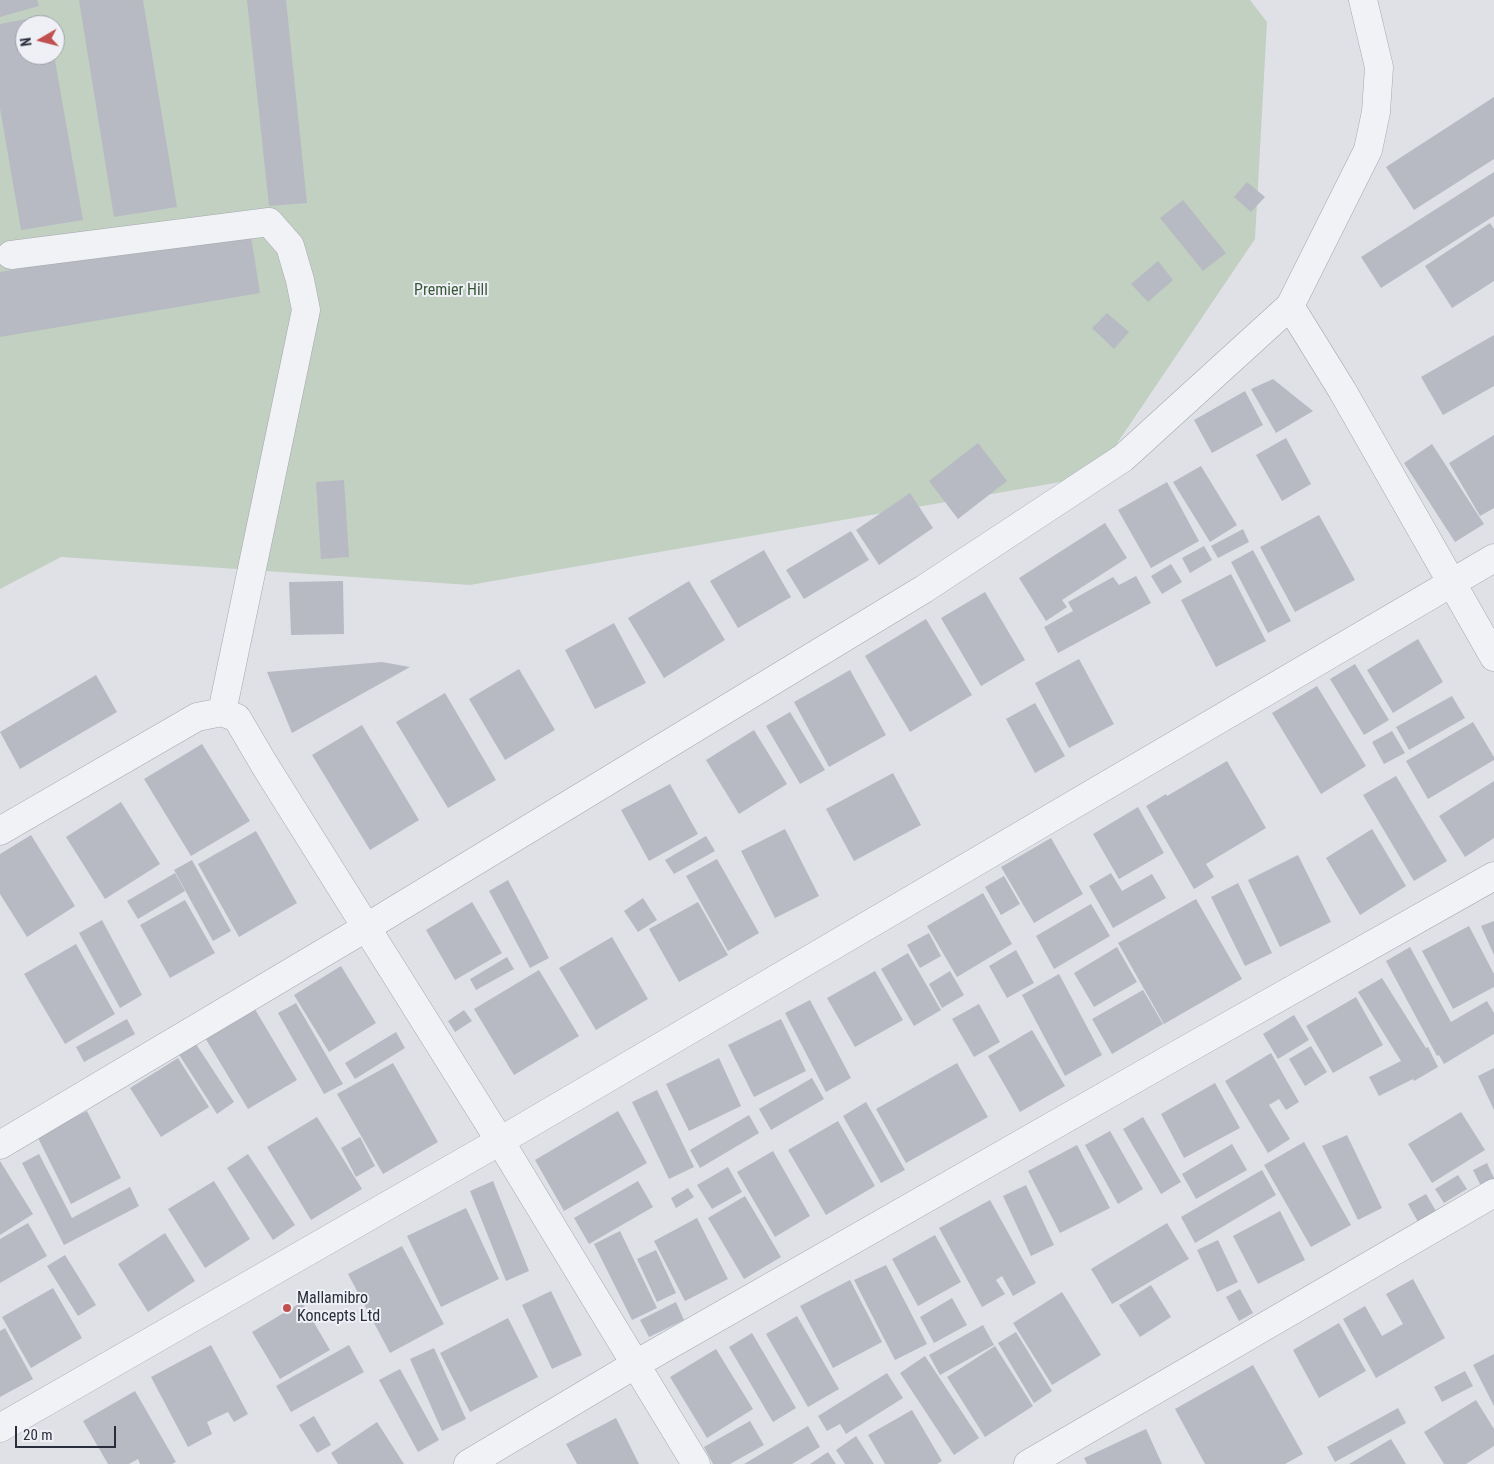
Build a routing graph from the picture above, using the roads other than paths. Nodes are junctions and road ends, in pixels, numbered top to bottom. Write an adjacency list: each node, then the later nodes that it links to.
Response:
1 (1363, 0): 3 (street)
2 (11, 255): 7 (street)
3 (1290, 306): 5 (street); 10 (street)
4 (1494, 558): 5 (street)
5 (1452, 582): 6 (street); 11 (street)
6 (1494, 657)
7 (222, 712): 8 (street); 10 (street)
8 (0, 831)
9 (1494, 876): 14 (street)
10 (367, 927): 11 (street); 12 (street)
11 (500, 1141): 14 (street); 15 (street)
12 (0, 1145)
13 (1494, 1193): 18 (street)
14 (636, 1364): 16 (street); 17 (street)
15 (0, 1428)
16 (468, 1464)
17 (696, 1464)
18 (1028, 1464)

